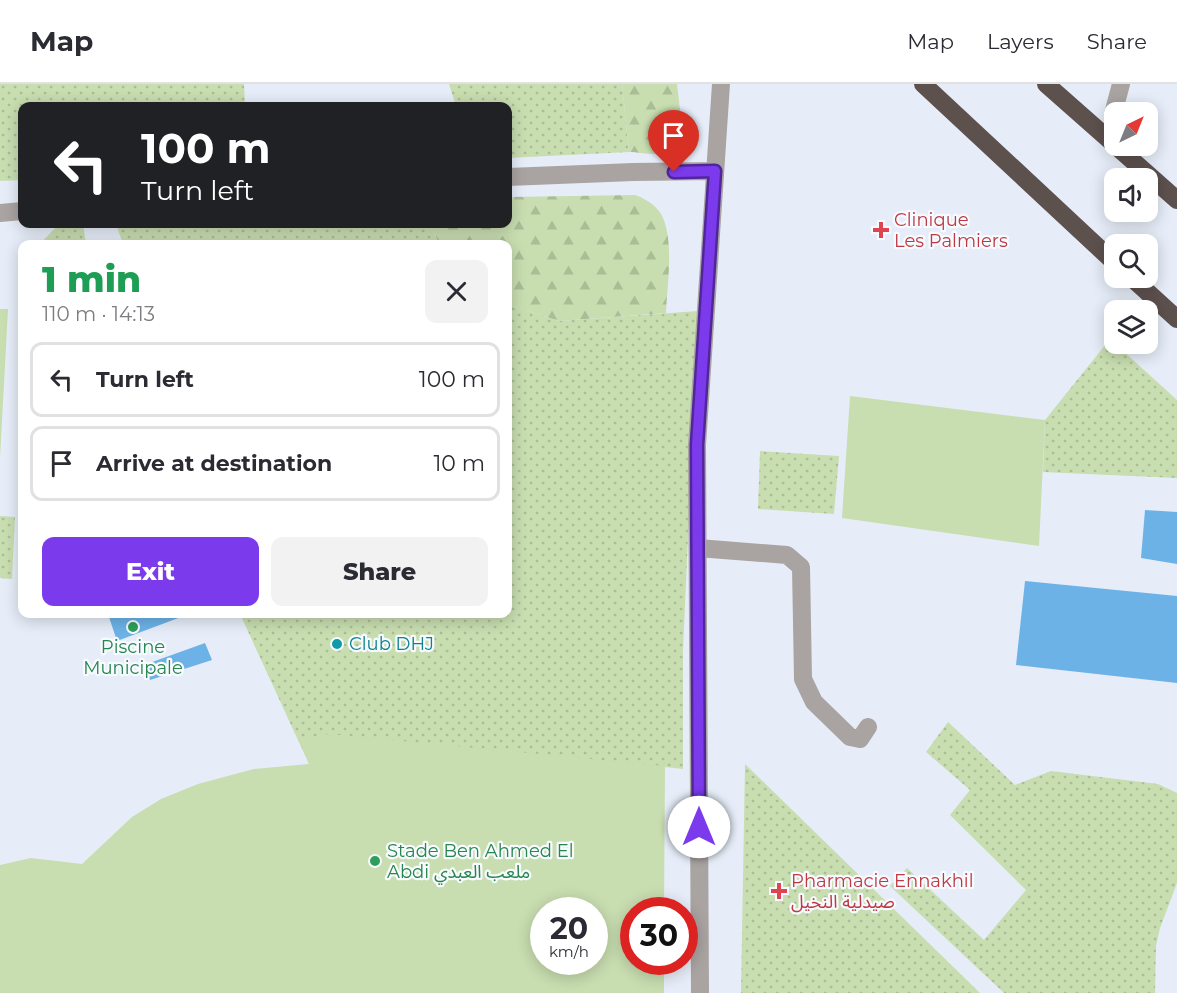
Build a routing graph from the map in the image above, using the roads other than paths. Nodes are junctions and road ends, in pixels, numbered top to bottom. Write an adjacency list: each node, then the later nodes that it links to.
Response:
1 (721, 84): 8 (street)
2 (922, 84): 13 (highway)
3 (1046, 84): 6 (highway)
4 (1120, 84): 5 (street)
5 (1116, 102)
6 (1104, 134)
7 (1129, 156): 10 (highway)
8 (715, 171): 9 (street); 16 (street)
9 (512, 177)
10 (1177, 200)
11 (18, 211): 12 (street)
12 (0, 213)
13 (1104, 253)
14 (1143, 288): 15 (highway)
15 (1177, 319)
16 (698, 548): 17 (street); 18 (street)
17 (868, 727)
18 (700, 993)

